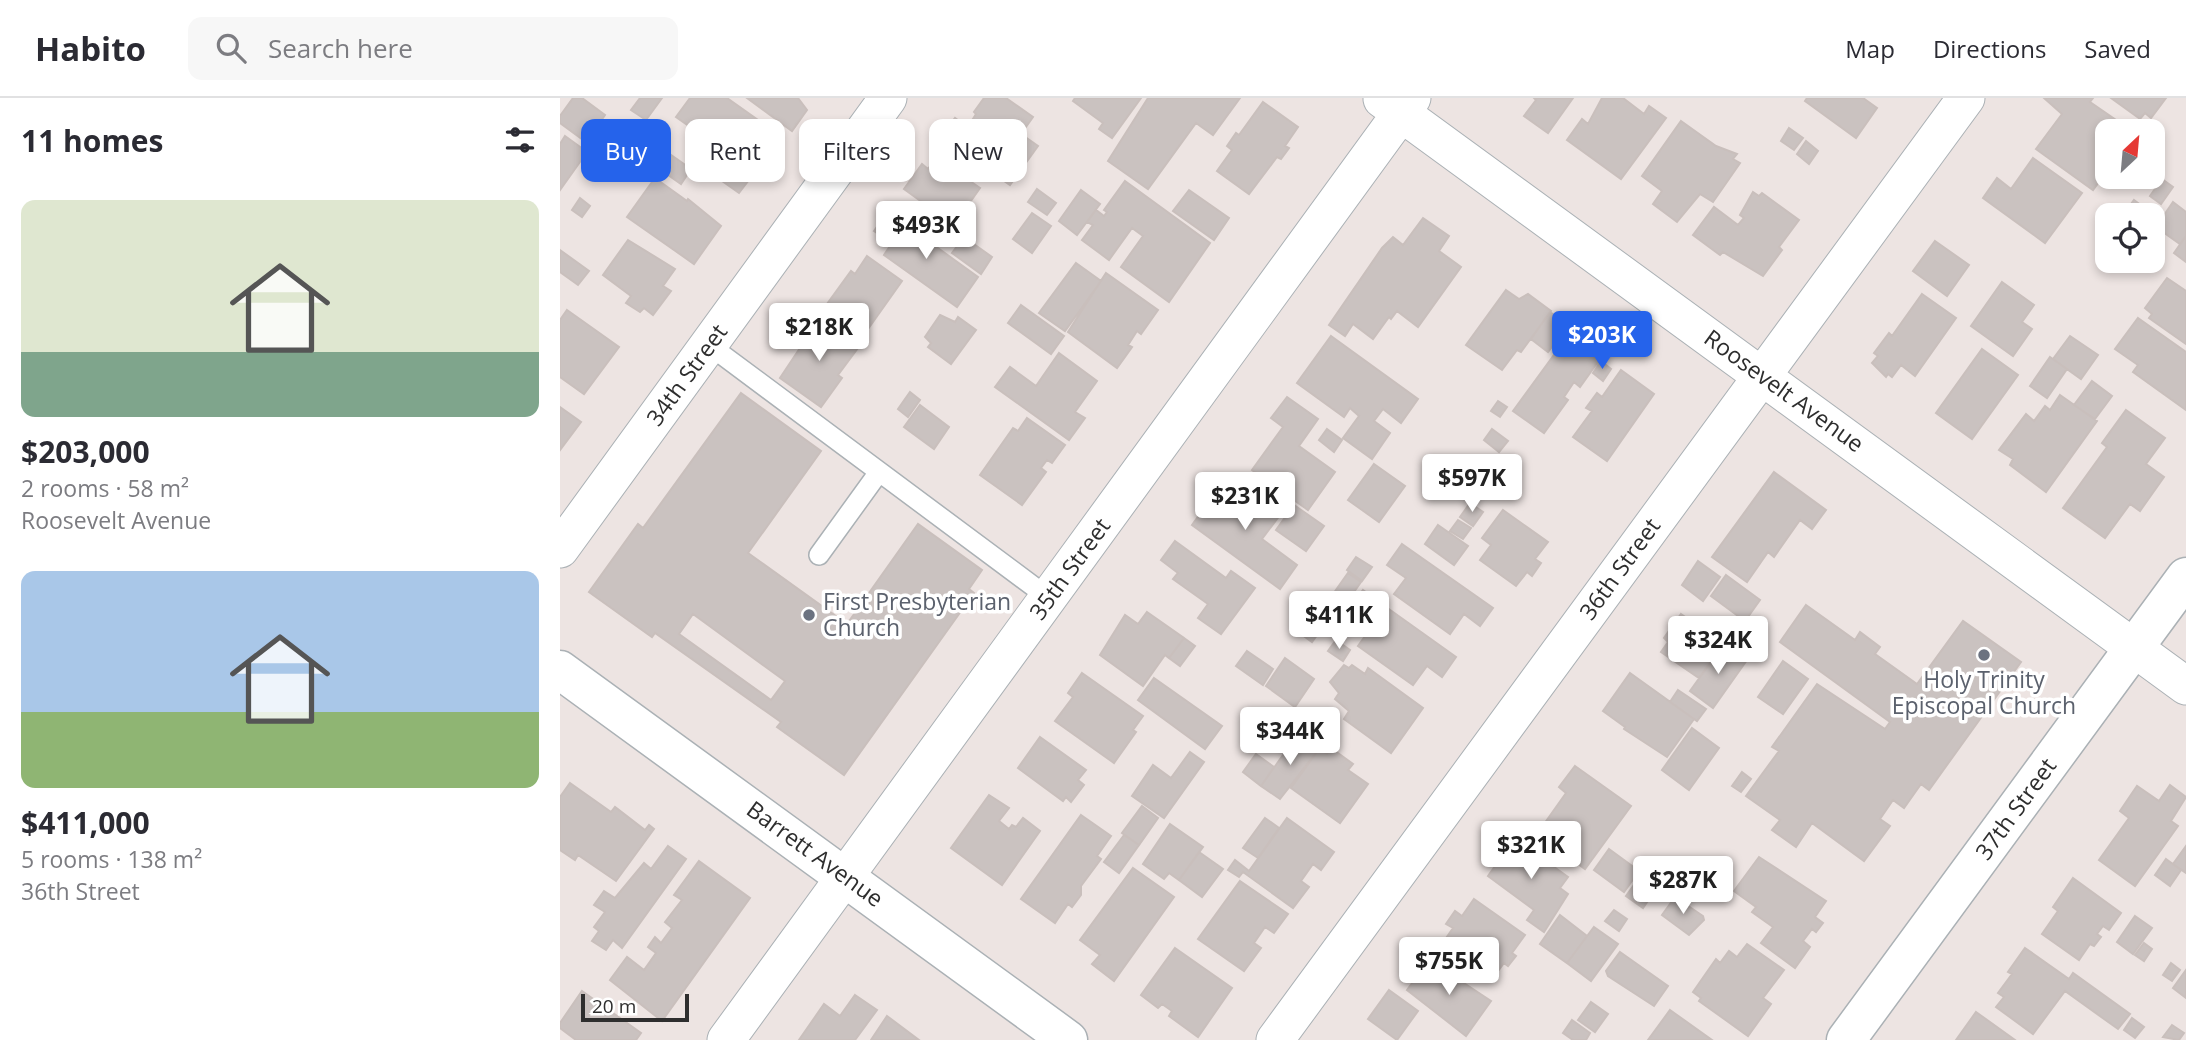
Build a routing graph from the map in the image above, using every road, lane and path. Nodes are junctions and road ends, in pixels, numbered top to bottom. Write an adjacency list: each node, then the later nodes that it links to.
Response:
1 (888, 98): 4 (street, 34th Street)
2 (1966, 98): 5 (street, 36th Street)
3 (1399, 103): 5 (street, Roosevelt Avenue); 10 (street, 35th Street)
4 (709, 345): 6 (lane); 7 (street, 34th Street)
5 (1762, 375): 11 (street, Roosevelt Avenue); 17 (street, 36th Street)
6 (879, 472): 8 (lane); 10 (lane)
7 (560, 549)
8 (819, 555)
9 (2186, 577): 11 (main road, 37th Street)
10 (1049, 598): 14 (street, 35th Street)
11 (2134, 648): 13 (street, Roosevelt Avenue); 18 (main road, 37th Street)
12 (560, 670): 14 (main road, Barrett Avenue)
13 (2186, 686)
14 (846, 875): 15 (street, 35th Street); 16 (main road, Barrett Avenue)
15 (726, 1040)
16 (1069, 1040)
17 (1275, 1040)
18 (1846, 1040)

